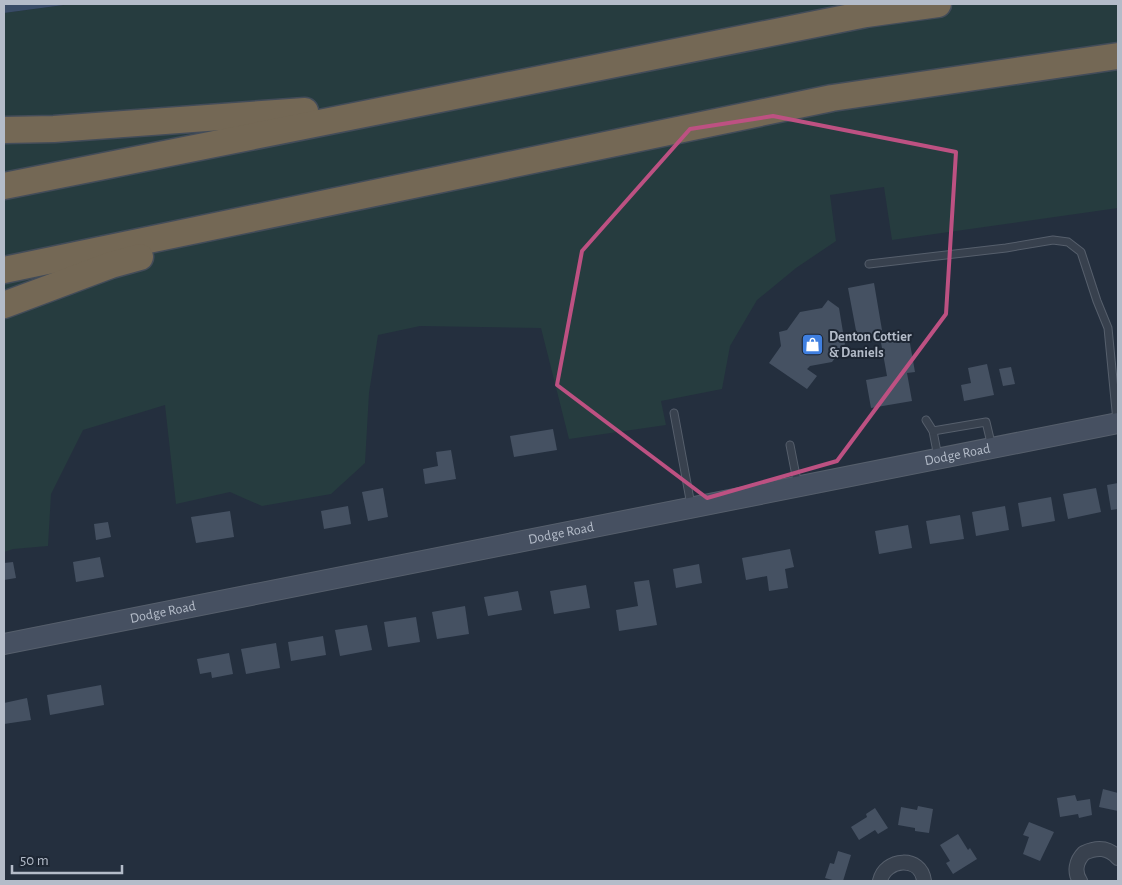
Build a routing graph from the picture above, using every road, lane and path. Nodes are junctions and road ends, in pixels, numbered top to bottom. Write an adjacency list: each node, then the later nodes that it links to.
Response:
1 (938, 4): 3 (highway)
2 (1118, 56): 6 (highway)
3 (408, 104): 4 (highway); 5 (highway)
4 (4, 130)
5 (4, 186)
6 (350, 198): 8 (highway); 9 (highway)
7 (869, 264): 12 (lane)
8 (4, 270)
9 (4, 305)
10 (674, 413): 18 (lane)
11 (926, 420): 13 (lane)
12 (1118, 423): 15 (street, Dodge Road)
13 (933, 432): 15 (lane); 16 (lane)
14 (790, 444): 17 (lane)
15 (992, 448): 16 (street, Dodge Road)
16 (938, 459): 17 (street, Dodge Road)
17 (799, 487): 18 (street, Dodge Road)
18 (692, 508): 19 (street, Dodge Road)
19 (4, 644)
20 (1118, 858): 23 (street)
21 (880, 881): 22 (street)
22 (924, 881)
23 (1080, 881)

